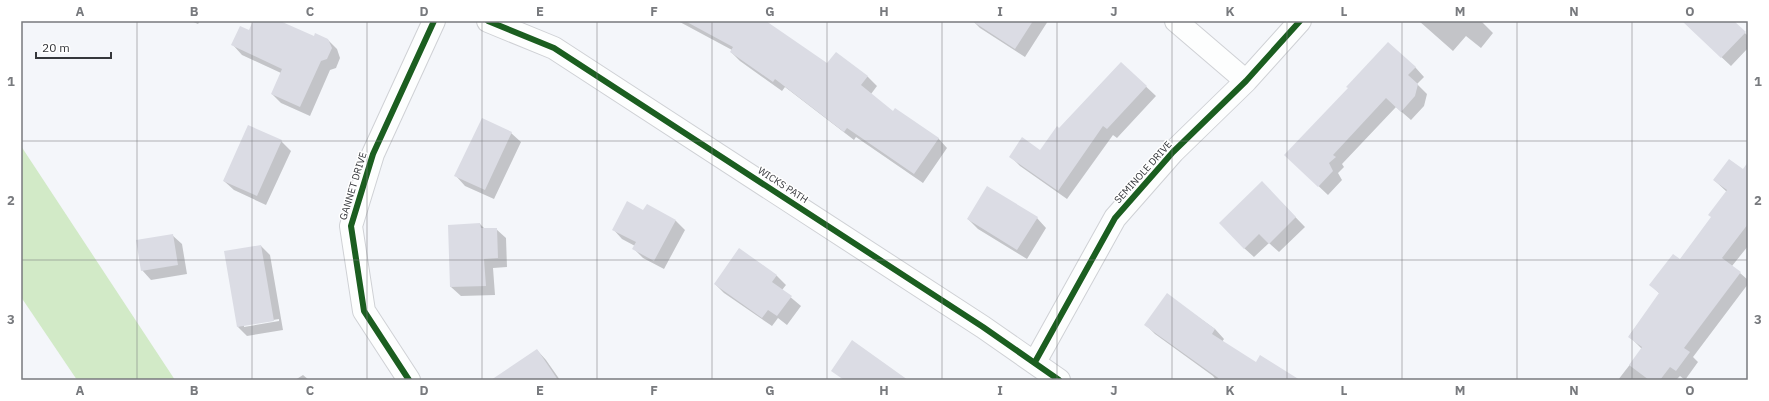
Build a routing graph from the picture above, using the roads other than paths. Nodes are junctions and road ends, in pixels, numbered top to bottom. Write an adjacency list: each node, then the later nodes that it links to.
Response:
1 (434, 21): 7 (street, GANNET DRIVE)
2 (488, 21): 6 (street, WICKS PATH)
3 (1176, 21): 5 (street)
4 (1300, 21): 5 (street, SEMINOLE DRIVE)
5 (1246, 81): 6 (street, SEMINOLE DRIVE)
6 (1035, 362): 8 (street, WICKS PATH)
7 (409, 380)
8 (1059, 380)

